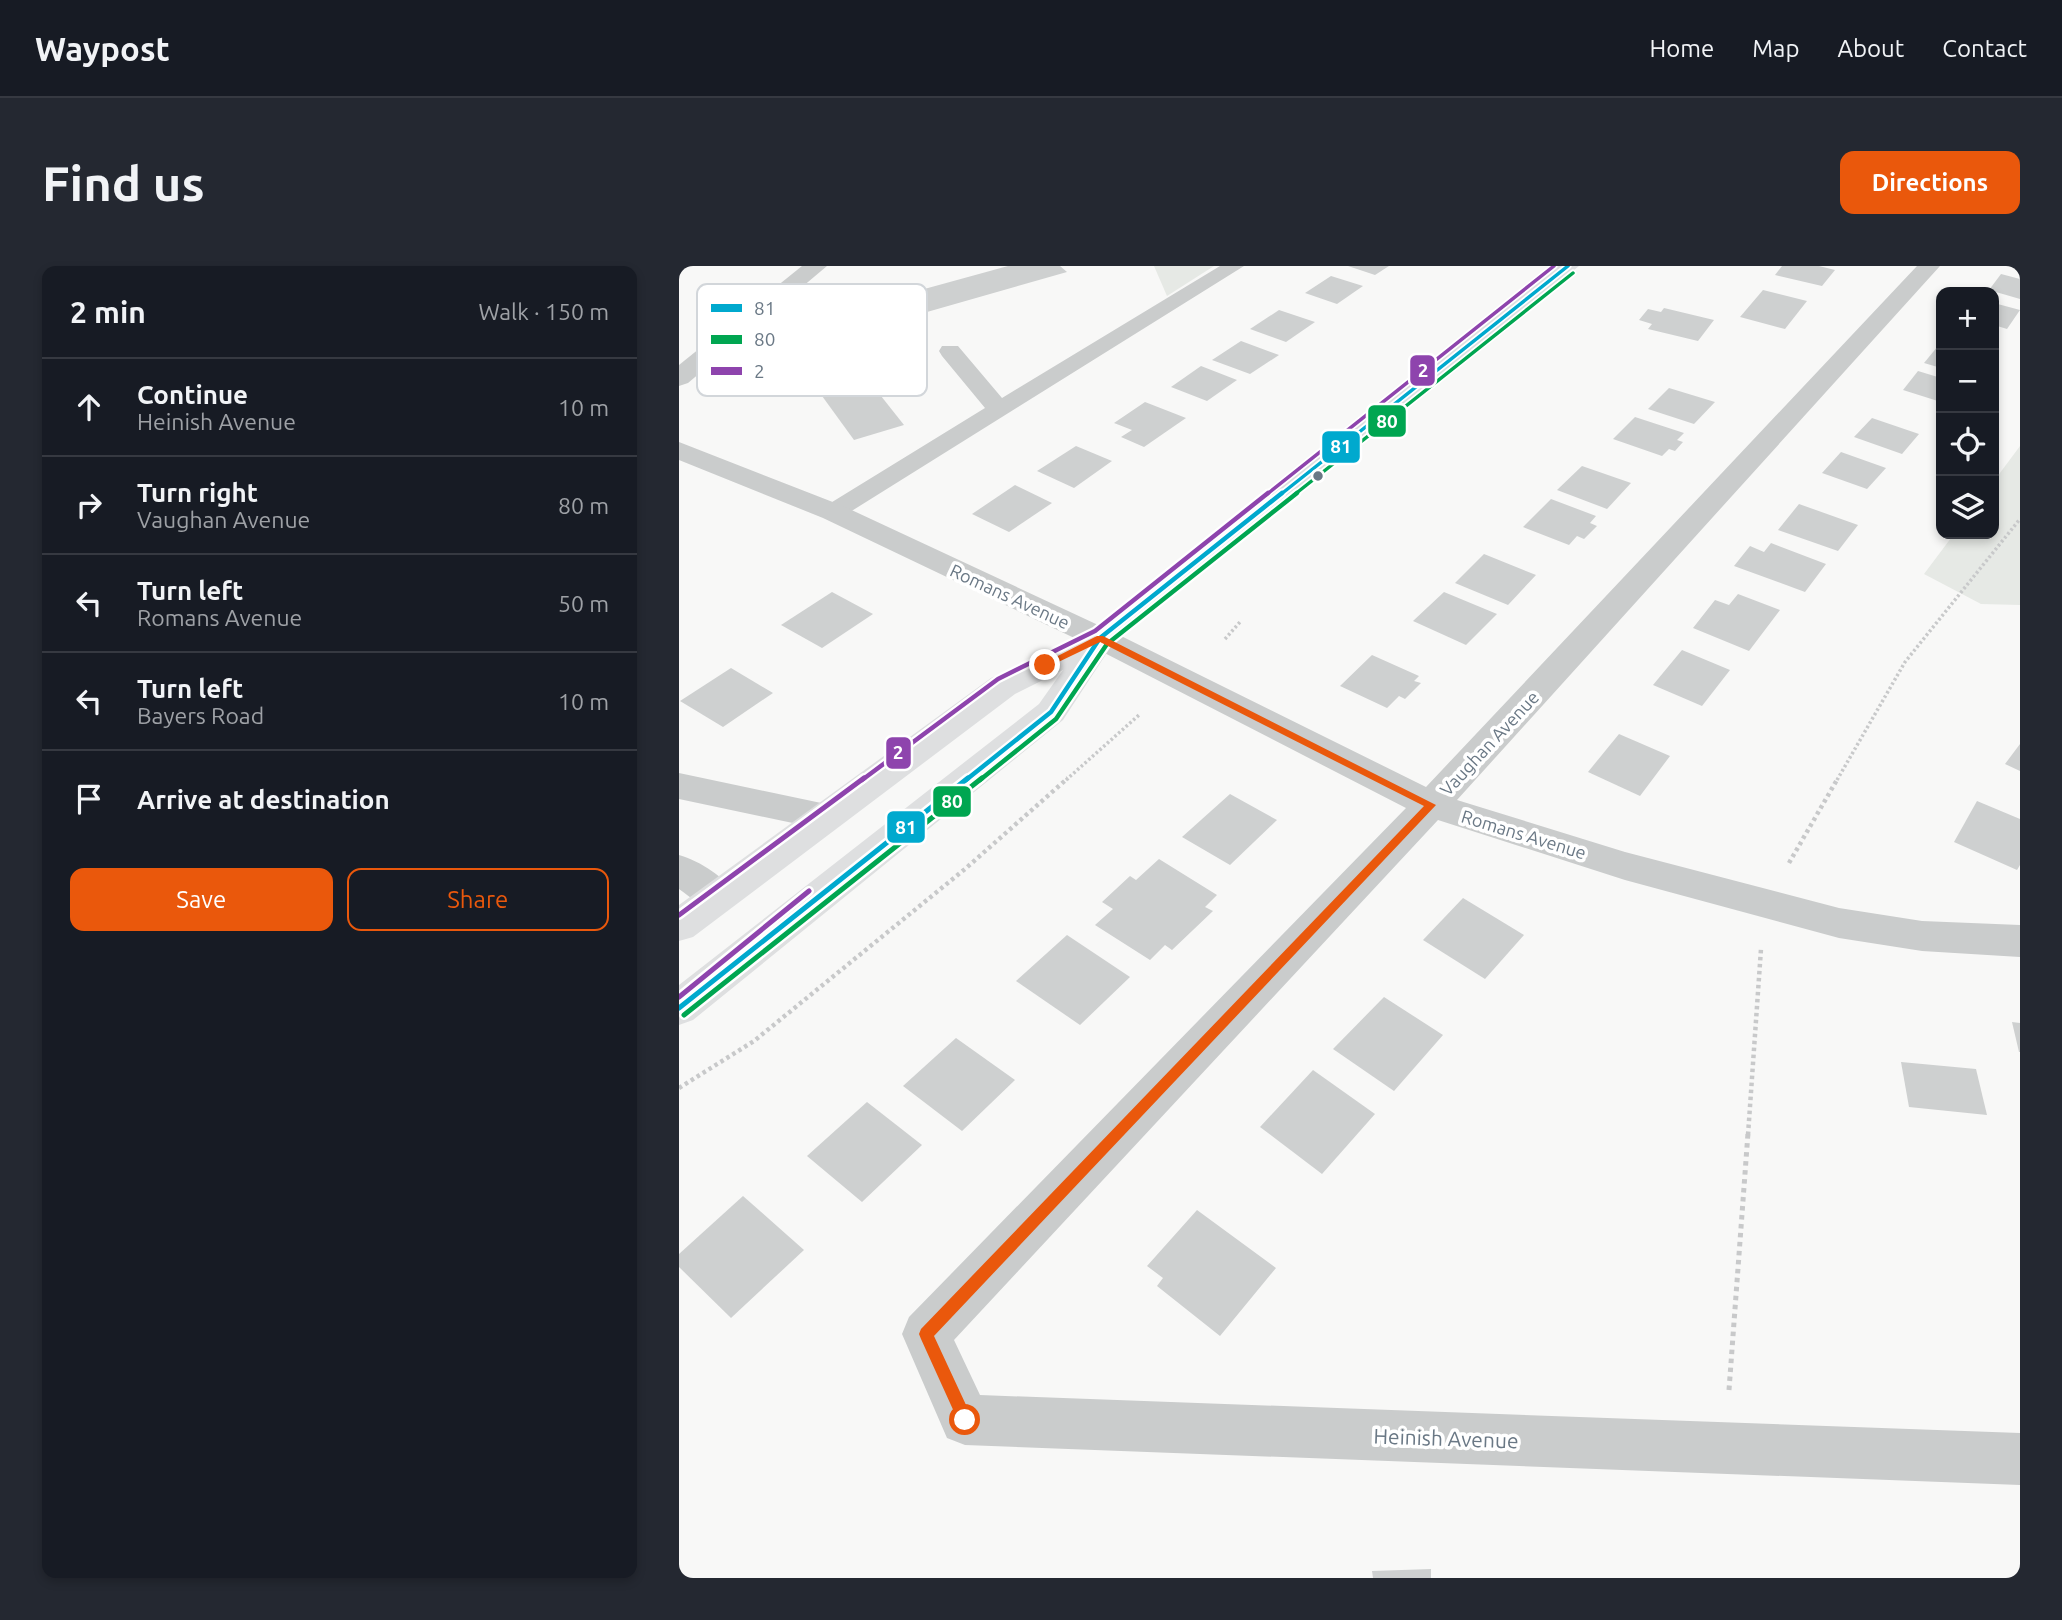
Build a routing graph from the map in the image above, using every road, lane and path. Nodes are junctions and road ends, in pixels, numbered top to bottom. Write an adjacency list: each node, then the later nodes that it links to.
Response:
1 (816, 266): 5 (street)
2 (1234, 266): 9 (lane)
3 (1568, 266): 14 (main road)
4 (1929, 266): 18 (street, Vaughan Avenue)
5 (794, 284)
6 (950, 351): 9 (lane)
7 (697, 363): 8 (street)
8 (679, 378)
9 (999, 410): 11 (lane)
10 (679, 450): 11 (street, Romans Avenue)
11 (833, 512): 14 (street, Romans Avenue)
12 (2020, 519): 22 (path)
13 (1240, 622): 15 (path)
14 (1100, 638): 18 (street, Romans Avenue); 19 (main road); 25 (main road)
15 (1226, 639)
16 (1139, 715): 26 (path)
17 (679, 786): 19 (street)
18 (1431, 805): 22 (street, Romans Avenue); 27 (street, Vaughan Avenue)
19 (826, 817): 21 (main road)
20 (679, 869): 21 (street)
21 (719, 897): 23 (main road)
22 (1764, 905): 24 (street, Romans Avenue); 28 (path)
23 (679, 926)
24 (2020, 942)
25 (679, 1007)
26 (679, 1088)
27 (926, 1334): 28 (street, Heinish Avenue)
28 (1725, 1448): 29 (street, Heinish Avenue)
29 (2020, 1459)

